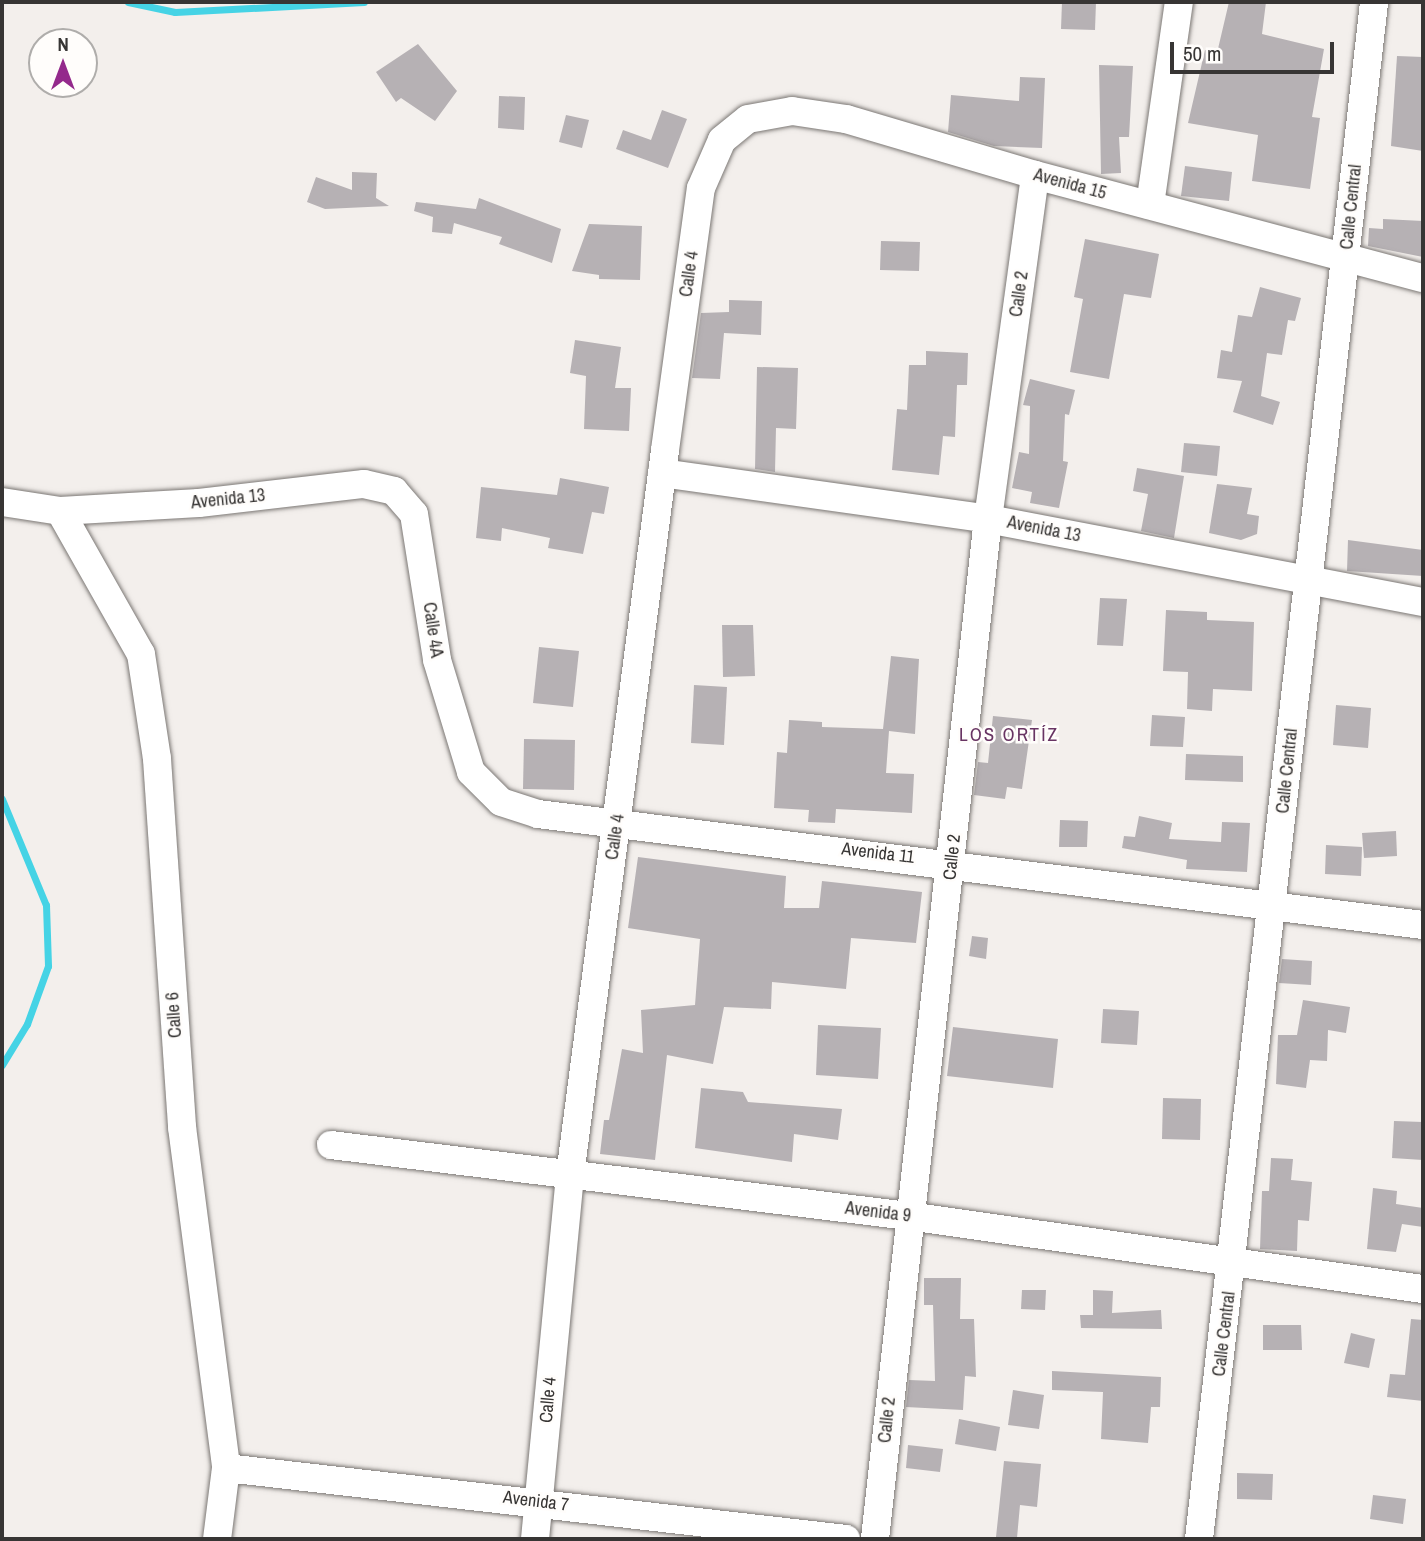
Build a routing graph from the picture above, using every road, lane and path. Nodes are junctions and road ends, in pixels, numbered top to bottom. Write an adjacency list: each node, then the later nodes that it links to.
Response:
1 (1179, 2): 5 (street)
2 (1374, 2): 6 (street, Calle Central)
3 (722, 140): 4 (street, Avenida 15); 8 (street, Calle 4)
4 (1035, 175): 5 (street, Avenida 15); 12 (street, Calle 2)
5 (1150, 205): 6 (street, Avenida 15)
6 (1346, 257): 7 (street, Avenida 15); 13 (street, Calle Central)
7 (1423, 278)
8 (662, 473): 12 (street, Avenida 13); 16 (street, Calle 4)
9 (394, 491): 11 (street, Avenida 13); 15 (street, Calle 4A)
10 (2, 502): 11 (street, Avenida 13)
11 (60, 511): 25 (street, Calle 6)
12 (988, 519): 13 (street, Avenida 13); 17 (street, Calle 2)
13 (1308, 579): 14 (street, Avenida 13); 18 (street, Calle Central)
14 (1423, 602)
15 (471, 772): 16 (street, Avenida 11)
16 (617, 821): 17 (street, Avenida 11); 21 (street, Calle 4)
17 (952, 863): 18 (street, Avenida 11); 22 (street, Calle 2)
18 (1272, 902): 19 (street, Avenida 11); 23 (street, Calle Central)
19 (1423, 925)
20 (331, 1145): 21 (street, Avenida 9)
21 (570, 1175): 22 (street, Avenida 9); 26 (street, Calle 4)
22 (908, 1216): 23 (street, Avenida 9); 30 (street, Calle 2)
23 (1233, 1262): 24 (street, Avenida 9); 31 (street, Calle Central)
24 (1423, 1289)
25 (226, 1468): 26 (street, Avenida 7); 27 (street, Calle 6)
26 (538, 1501): 28 (street, Calle 4); 29 (street, Avenida 7)
27 (217, 1539)
28 (535, 1539)
29 (846, 1539)
30 (874, 1539)
31 (1199, 1539)

